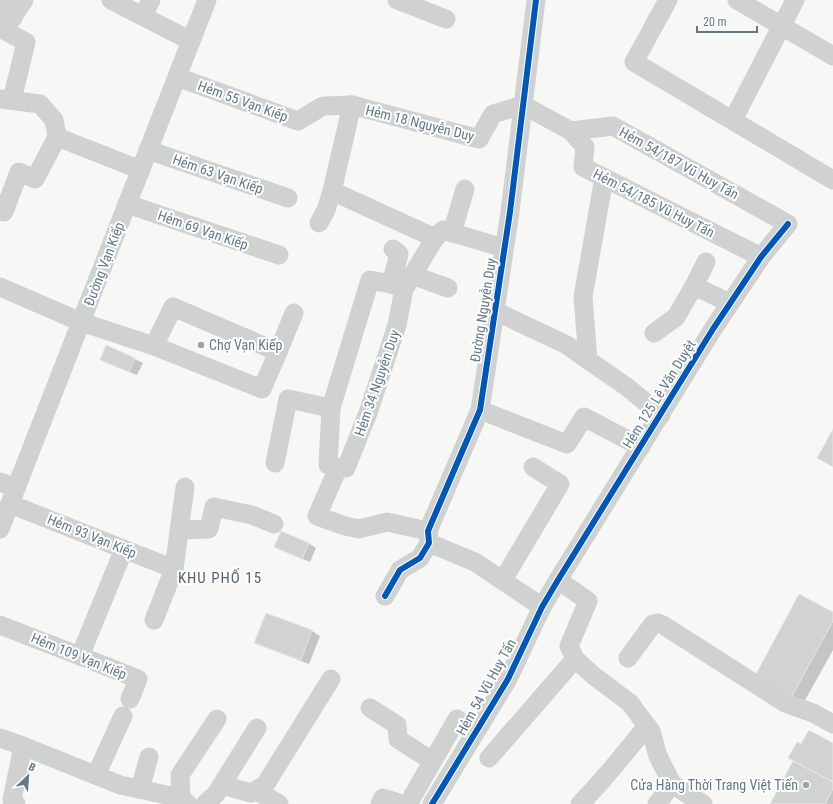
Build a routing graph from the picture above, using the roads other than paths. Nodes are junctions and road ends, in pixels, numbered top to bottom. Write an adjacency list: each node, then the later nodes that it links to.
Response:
1 (4, 0): 12 (street)
2 (24, 0): 12 (street)
3 (111, 0): 10 (street)
4 (207, 0): 14 (street, Đường Vạn Kiếp)
5 (536, 0): 19 (street, Đường Nguyễn Duy)
6 (668, 0): 20 (street)
7 (737, 0): 13 (street)
8 (795, 0): 13 (street)
9 (408, 2): 11 (street)
10 (147, 8): 14 (street)
11 (446, 19)
12 (6, 25): 17 (street)
13 (781, 26): 15 (street); 20 (street)
14 (191, 41): 16 (street, Đường Vạn Kiếp)
15 (833, 56)
16 (177, 77): 18 (street, Hẻm 55 Vạn Kiếp); 23 (street, Đường Vạn Kiếp)
17 (6, 100): 22 (street)
18 (352, 105): 19 (street, Hẻm 18 Nguyễn Duy); 28 (street, Hẻm 18 Nguyễn Duy)
19 (523, 105): 21 (street); 35 (street, Đường Nguyễn Duy)
20 (733, 120): 26 (street)
21 (571, 132): 25 (street, Hẻm 54/185 Vũ Huy Tấn); 33 (street, Hẻm 54/187 Vũ Huy Tấn)
22 (57, 137): 24 (street); 31 (street)
23 (148, 150): 24 (street, Đường Vạn Kiếp); 29 (street, Hẻm 63 Vạn Kiếp)
24 (141, 170): 30 (street, Đường Vạn Kiếp)
25 (604, 178): 38 (street, Hẻm 54/185 Vũ Huy Tấn); 51 (street)
26 (833, 180)
27 (465, 189): 34 (street, Hẻm 34 Nguyễn Duy)
28 (332, 191): 32 (street, Hẻm 18 Nguyễn Duy); 34 (street)
29 (288, 198)
30 (127, 204): 37 (street, Hẻm 69 Vạn Kiếp); 47 (street, Đường Vạn Kiếp)
31 (4, 212)
32 (320, 223)
33 (788, 224): 38 (street, Hẻm 125 Lê Văn Duyệt)
34 (444, 235): 35 (street); 40 (street, Hẻm 34 Nguyễn Duy)
35 (504, 248): 45 (street, Đường Nguyễn Duy)
36 (393, 249): 40 (street, Hẻm 34 Nguyễn Duy)
37 (279, 255)
38 (761, 257): 44 (street, Hẻm 125 Lê Văn Duyệt)
39 (706, 262): 41 (street)
40 (402, 282): 43 (street); 54 (street); 60 (street, Hẻm 34 Nguyễn Duy)
41 (694, 286): 44 (street); 48 (street)
42 (0, 287): 47 (street)
43 (448, 288)
44 (730, 303): 56 (street, Hẻm 125 Lê Văn Duyệt)
45 (495, 311): 51 (street); 55 (street, Đường Nguyễn Duy)
46 (294, 313): 50 (street)
47 (81, 322): 49 (street); 62 (street, Đường Vạn Kiếp)
48 (654, 333)
49 (154, 346): 50 (street); 52 (street)
50 (278, 352): 52 (street)
51 (588, 360): 56 (street)
52 (262, 389): 53 (street)
53 (288, 398): 54 (street); 58 (street)
54 (331, 408): 60 (street)
55 (480, 410): 57 (street); 66 (street, Đường Nguyễn Duy)
56 (661, 415): 57 (street, Hẻm 125 Lê Văn Duyệt)
57 (640, 447): 70 (street, Hẻm 125 Lê Văn Duyệt)
58 (275, 463)
59 (533, 467): 69 (street)
60 (338, 468): 66 (street, Hẻm 34 Nguyễn Duy)
61 (186, 487): 65 (street)
62 (7, 498): 64 (street, Đường Vạn Kiếp); 67 (street, Hẻm 93 Vạn Kiếp)
63 (274, 524): 65 (street)
64 (0, 529)
65 (179, 530): 68 (street)
66 (428, 537): 69 (street); 71 (street, Đường Nguyễn Duy)
67 (124, 549): 68 (street, Hẻm 93 Vạn Kiếp); 75 (street)
68 (174, 569): 73 (street)
69 (503, 580): 72 (street)
70 (558, 580): 72 (street, Hẻm 54 Vũ Huy Tấn); 77 (street)
71 (385, 596)
72 (542, 607): 86 (street, Hẻm 54 Vũ Huy Tấn)
73 (154, 620)
74 (0, 625): 75 (street, Hẻm 109 Vạn Kiếp)
75 (80, 656): 79 (street, Hẻm 109 Vạn Kiếp)
76 (628, 658): 83 (street)
77 (574, 659): 84 (street); 90 (street)
78 (331, 680): 95 (street)
79 (130, 699)
80 (370, 708): 91 (street)
81 (123, 716): 92 (street)
82 (217, 719): 97 (street)
83 (833, 724)
84 (647, 726): 93 (street); 105 (street)
85 (256, 728): 94 (street)
86 (475, 732): 91 (street); 104 (street, Hẻm 54 Vũ Huy Tấn)
87 (0, 738): 88 (street)
88 (23, 746): 92 (street); 98 (street)
89 (149, 757): 96 (street)
90 (489, 758)
91 (432, 761): 103 (street)
92 (96, 775): 96 (street)
93 (672, 784): 106 (street); 107 (street)
94 (222, 785): 95 (street); 99 (street)
95 (265, 785): 100 (street)
96 (148, 795): 97 (street)
97 (184, 801)
98 (12, 803)
99 (205, 804)
100 (279, 804)
101 (380, 804): 102 (street)
102 (402, 804)
103 (408, 804)
104 (432, 804)
105 (580, 804)
106 (657, 804)
107 (703, 804)

